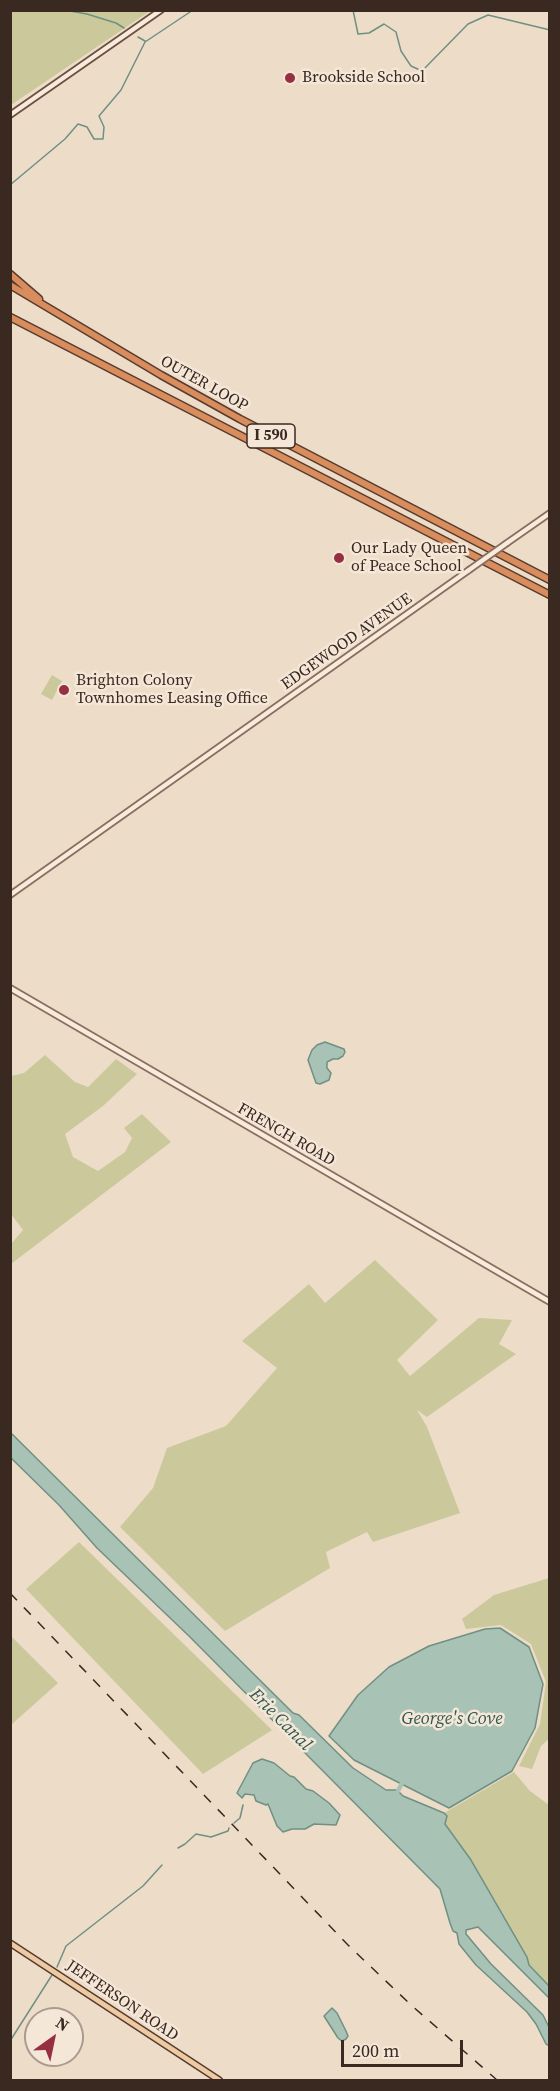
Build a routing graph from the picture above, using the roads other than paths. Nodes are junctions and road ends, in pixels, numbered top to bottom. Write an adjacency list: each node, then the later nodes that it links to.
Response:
1 (161, 10): 2 (street)
2 (10, 115)
3 (10, 274): 5 (highway)
4 (10, 285): 5 (highway, OUTER LOOP / I 590)
5 (43, 304): 8 (highway, OUTER LOOP / I 590)
6 (10, 317): 9 (highway, OUTER LOOP / I 590)
7 (549, 513): 10 (street, EDGEWOOD AVENUE, bridge)
8 (549, 580)
9 (549, 595)
10 (10, 894)
11 (10, 988): 12 (street, FRENCH ROAD)
12 (549, 1302)
13 (10, 1943): 14 (main road, JEFFERSON ROAD)
14 (219, 2080)

